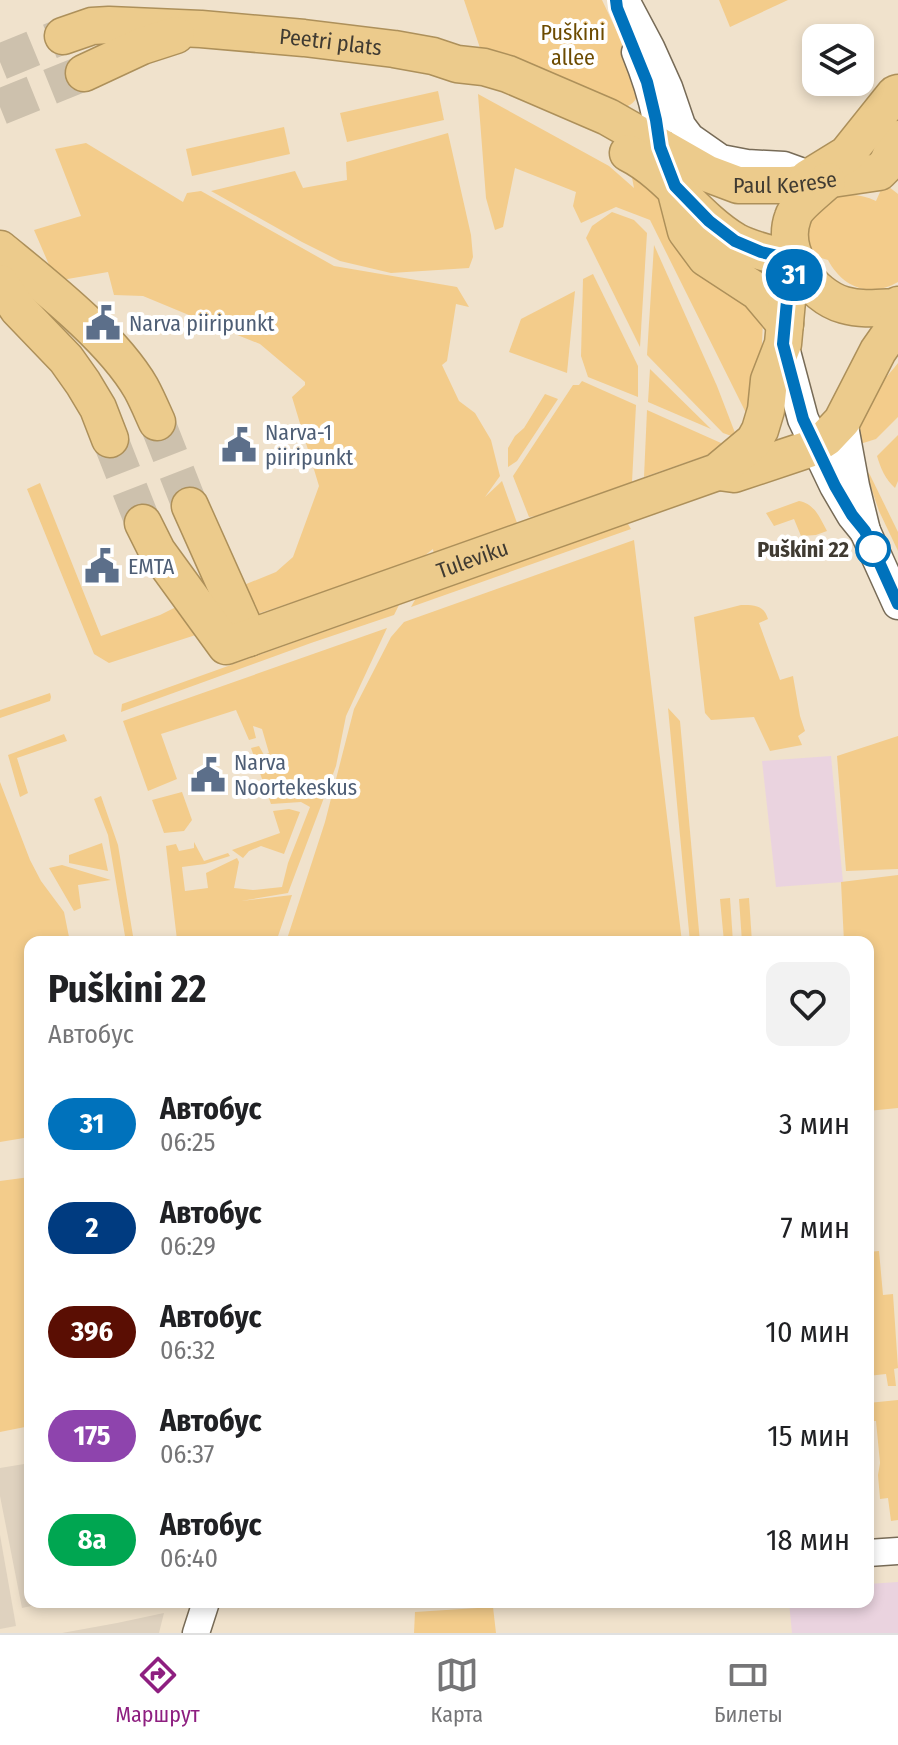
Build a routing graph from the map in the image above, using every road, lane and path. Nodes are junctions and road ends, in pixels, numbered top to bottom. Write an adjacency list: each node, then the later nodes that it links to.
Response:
1 (616, 0): 9 (street)
2 (626, 0): 11 (street)
3 (65, 29): 4 (highway, Peetri plats)
4 (201, 29): 5 (highway, Peetri plats); 6 (highway, Peetri plats)
5 (457, 64): 9 (highway, Peetri plats); 12 (highway, Peetri plats)
6 (84, 73)
7 (898, 93): 11 (highway)
8 (898, 139): 10 (highway, Paul Kerese)
9 (660, 147): 11 (highway, Paul Kerese); 12 (street)
10 (889, 177): 11 (highway, Paul Kerese)
11 (811, 181): 14 (highway)
12 (675, 186): 14 (highway, Peetri plats); 17 (highway)
13 (0, 249): 19 (highway)
14 (796, 263): 16 (highway); 17 (highway, Tuleviku)
15 (0, 283): 20 (highway)
16 (891, 311): 18 (highway)
17 (784, 334): 21 (main road); 22 (highway, Tuleviku)
18 (842, 421): 21 (highway, Tuleviku); 25 (main road)
19 (157, 422)
20 (110, 439)
21 (816, 445): 22 (highway, Tuleviku); 25 (main road)
22 (717, 472): 27 (highway, Tuleviku)
23 (190, 506): 27 (highway)
24 (143, 523): 27 (highway)
25 (865, 531): 26 (main road)
26 (898, 604)
27 (237, 642)
28 (898, 1551): 29 (street)
29 (874, 1553)
30 (204, 1608): 31 (street)
31 (196, 1633)

